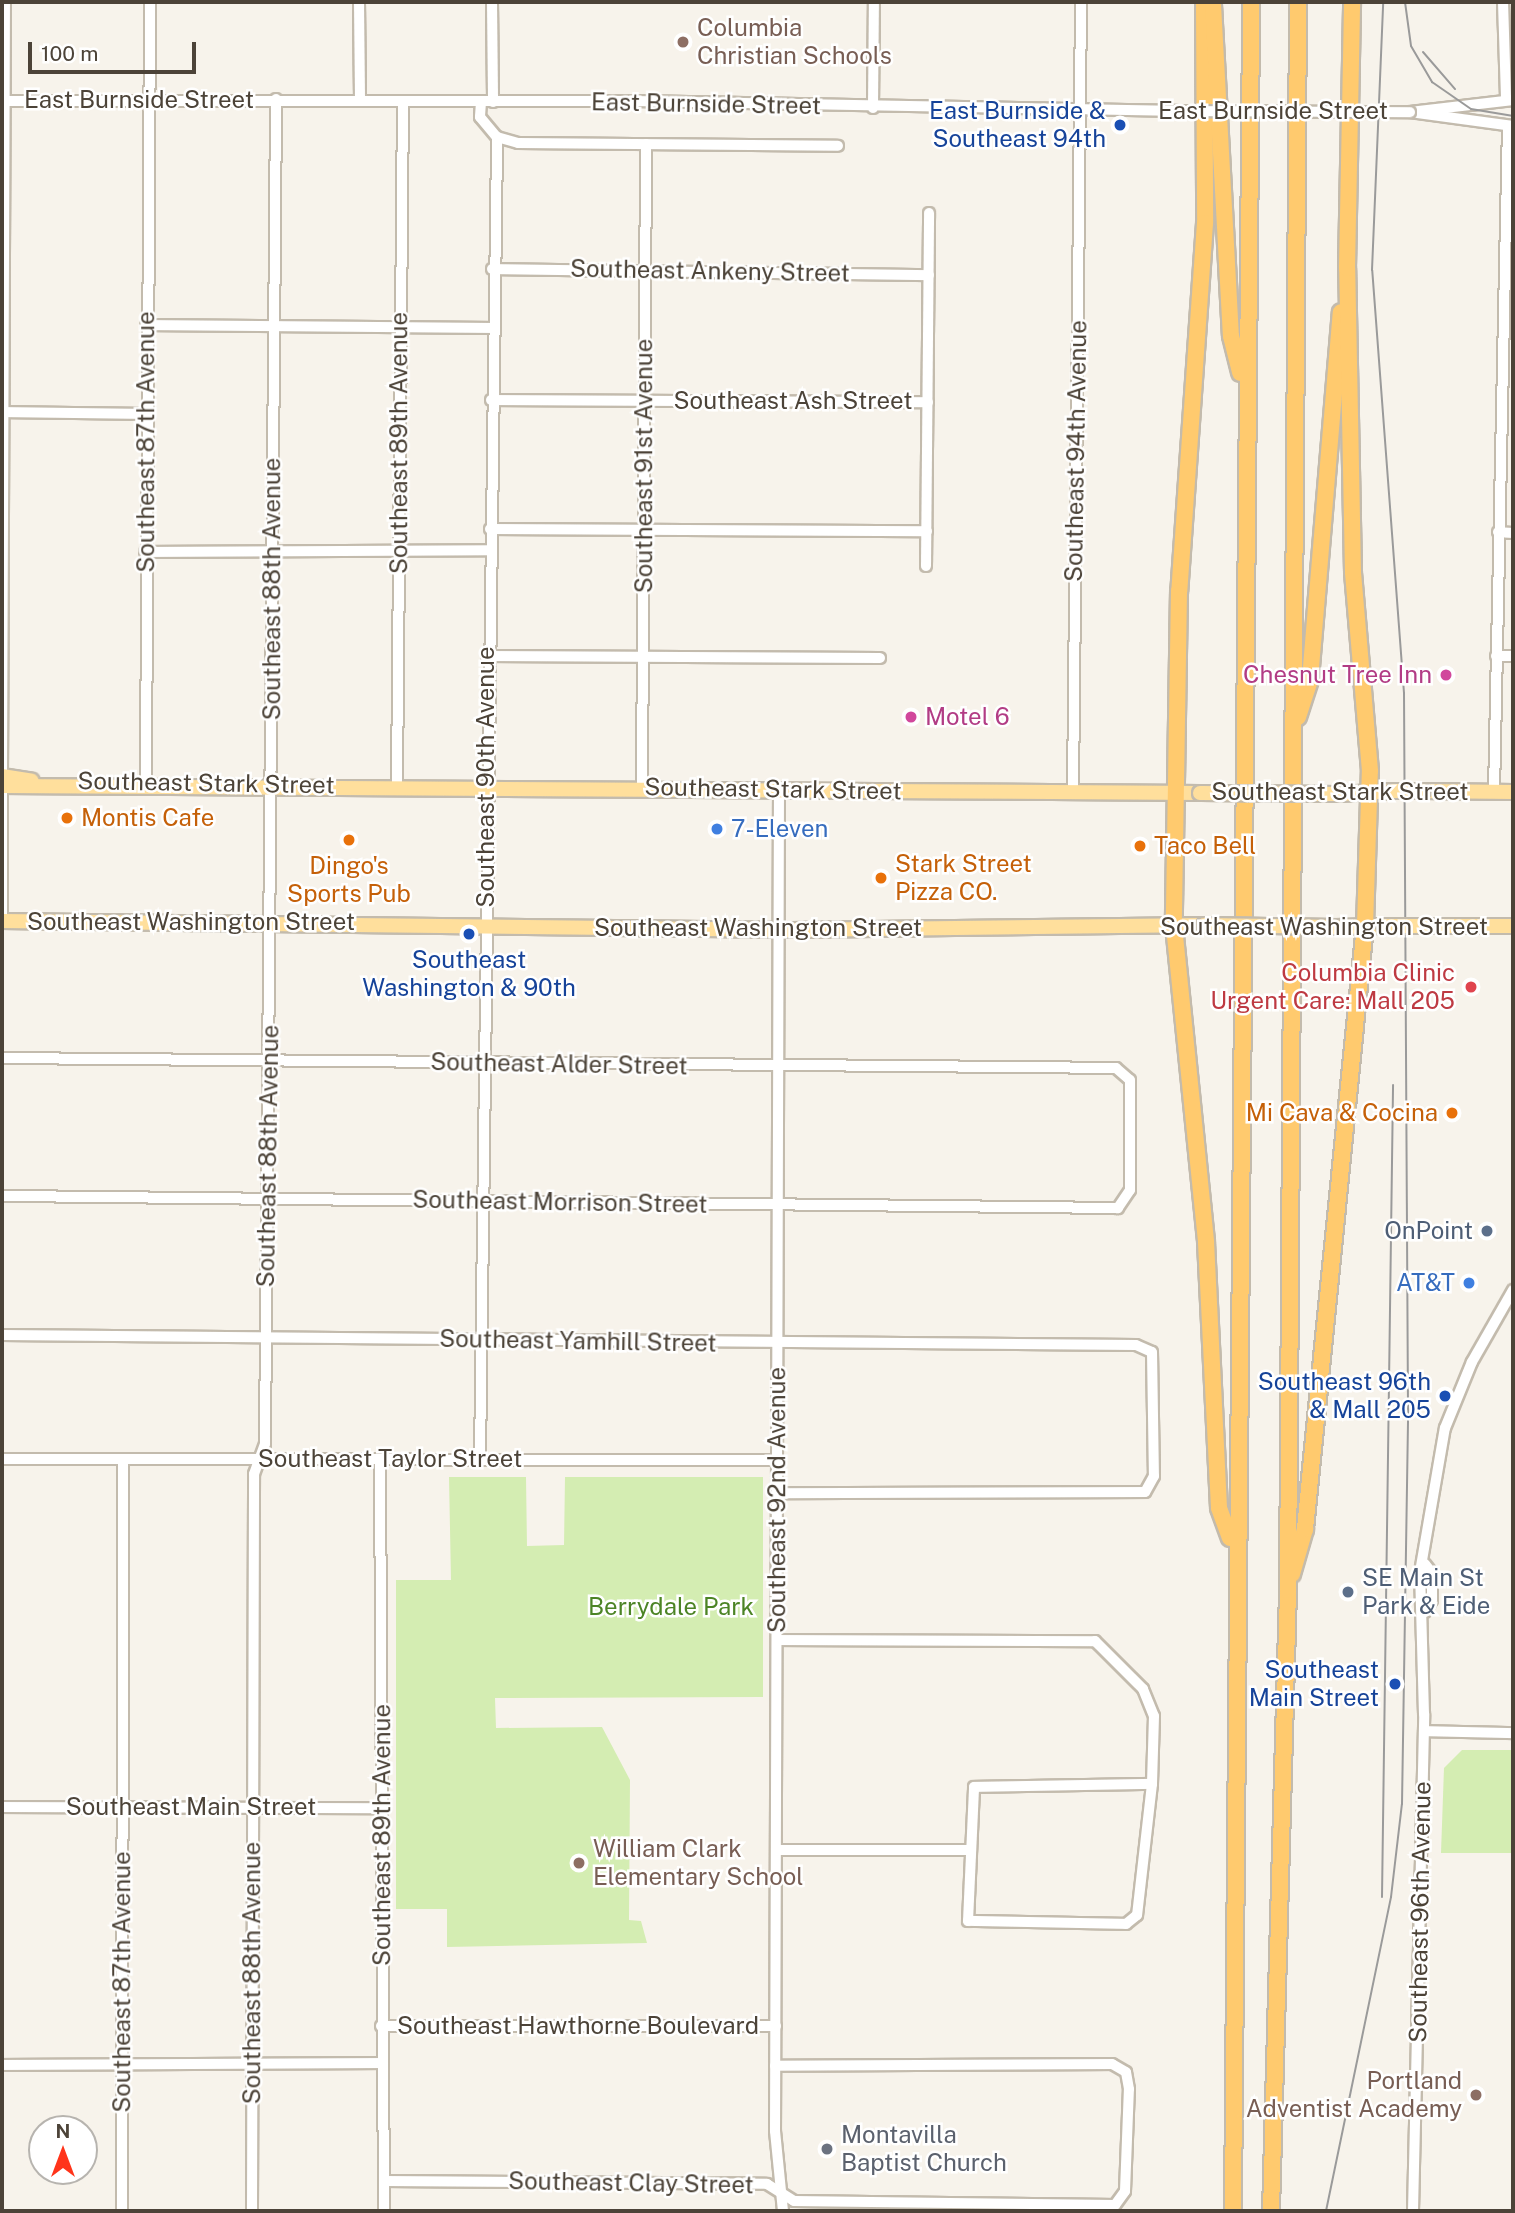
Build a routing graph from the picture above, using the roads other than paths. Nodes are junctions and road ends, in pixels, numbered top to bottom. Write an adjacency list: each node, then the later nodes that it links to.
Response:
1 (5, 2): 17 (street)
2 (150, 2): 14 (street, Southeast 87th Avenue)
3 (359, 2): 15 (street)
4 (492, 2): 20 (street)
5 (874, 2): 21 (street)
6 (1081, 2): 22 (street, Southeast 94th Avenue)
7 (1204, 2): 74 (highway)
8 (1212, 2): 38 (highway)
9 (1251, 2): 38 (highway)
10 (1298, 2): 61 (highway)
11 (1352, 2): 29 (highway)
12 (1503, 2): 16 (street)
13 (276, 99): 14 (street, East Burnside Street); 15 (street, East Burnside Street); 35 (street, Southeast 88th Avenue)
14 (149, 100): 17 (street, East Burnside Street); 34 (street, Southeast 87th Avenue)
15 (360, 100): 18 (street, East Burnside Street)
16 (1510, 100): 23 (street, East Burnside Street)
17 (3, 101): 44 (street)
18 (402, 101): 19 (street, East Burnside Street); 36 (street, Southeast 89th Avenue)
19 (481, 102): 20 (street, East Burnside Street); 25 (street)
20 (493, 102): 21 (street, East Burnside Street)
21 (873, 108): 22 (street, East Burnside Street)
22 (1080, 110): 23 (street, East Burnside Street, bridge); 71 (street, Southeast 94th Avenue)
23 (1410, 112): 24 (street, East Burnside Street)
24 (1510, 126): 33 (street)
25 (497, 137): 26 (street); 30 (street, Southeast 90th Avenue)
26 (646, 144): 27 (street); 31 (street, Southeast 91st Avenue)
27 (838, 146)
28 (929, 213): 32 (street)
29 (1348, 268): 61 (highway); 75 (highway)
30 (492, 269): 31 (street, Southeast Ankeny Street); 37 (street, Southeast 90th Avenue)
31 (646, 270): 32 (street, Southeast Ankeny Street); 40 (street, Southeast 91st Avenue)
32 (929, 275): 41 (street)
33 (1508, 288): 42 (street)
34 (146, 325): 35 (street); 45 (street, Southeast 87th Avenue)
35 (273, 326): 36 (street); 53 (street, Southeast 88th Avenue)
36 (398, 327): 37 (street); 54 (street, Southeast 89th Avenue)
37 (491, 328): 39 (street, Southeast 90th Avenue)
38 (1246, 396): 104 (highway)
39 (491, 400): 40 (street, Southeast Ash Street); 46 (street, Southeast 90th Avenue)
40 (645, 400): 41 (street, Southeast Ash Street); 47 (street, Southeast 91st Avenue)
41 (928, 402): 48 (street)
42 (1501, 409): 43 (street); 49 (street)
43 (1513, 409)
44 (3, 412): 45 (street); 62 (street)
45 (145, 414): 52 (street, Southeast 87th Avenue)
46 (489, 529): 47 (street); 51 (street, Southeast 90th Avenue)
47 (644, 530): 48 (street); 59 (street, Southeast 91st Avenue)
48 (927, 531): 55 (street)
49 (1498, 532): 50 (street); 57 (street)
50 (1513, 533)
51 (488, 550): 54 (street); 56 (street, Southeast 90th Avenue)
52 (145, 552): 53 (street); 64 (street, Southeast 87th Avenue)
53 (272, 552): 54 (street); 65 (street, Southeast 88th Avenue)
54 (399, 552): 66 (street, Southeast 89th Avenue)
55 (926, 566)
56 (487, 656): 59 (street); 68 (street, Southeast 90th Avenue)
57 (1496, 656): 58 (street); 72 (street)
58 (1513, 656)
59 (643, 657): 60 (street); 69 (street, Southeast 91st Avenue)
60 (880, 658)
61 (1293, 732): 105 (highway)
62 (2, 776): 63 (main road, Southeast Stark Street)
63 (32, 781): 64 (main road, Southeast Stark Street); 67 (main road, Southeast Stark Street)
64 (146, 783): 65 (main road, Southeast Stark Street)
65 (272, 784): 66 (main road, Southeast Stark Street); 77 (street, Southeast 88th Avenue)
66 (397, 785): 68 (main road, Southeast Stark Street)
67 (2, 786): 76 (street)
68 (486, 786): 69 (main road, Southeast Stark Street); 78 (street, Southeast 90th Avenue)
69 (642, 788): 70 (main road, Southeast Stark Street)
70 (779, 788): 71 (main road, Southeast Stark Street); 82 (street, Southeast 92nd Avenue)
71 (1073, 792): 74 (main road, Southeast Stark Street)
72 (1494, 792): 73 (main road, Southeast Stark Street); 75 (main road, Southeast Stark Street, bridge)
73 (1513, 792)
74 (1175, 793): 75 (main road, Southeast Stark Street, bridge); 79 (highway)
75 (1368, 793): 80 (highway)
76 (2, 920): 77 (main road, Southeast Washington Street)
77 (270, 923): 78 (main road, Southeast Washington Street); 84 (street, Southeast 88th Avenue)
78 (485, 925): 82 (main road, Southeast Washington Street); 85 (street, Southeast 90th Avenue)
79 (1174, 926): 80 (main road, Southeast Washington Street, bridge); 82 (main road, Southeast Washington Street); 104 (highway)
80 (1365, 926): 81 (main road, Southeast Washington Street, bridge); 105 (highway)
81 (1513, 926)
82 (778, 930): 86 (street, Southeast 92nd Avenue)
83 (2, 1058): 84 (street, Southeast Alder Street)
84 (270, 1061): 85 (street, Southeast Alder Street); 88 (street, Southeast 88th Avenue)
85 (484, 1063): 86 (street, Southeast Alder Street); 89 (street, Southeast 90th Avenue)
86 (778, 1066): 90 (street, Southeast 92nd Avenue); 91 (street, Southeast Alder Street)
87 (2, 1196): 88 (street, Southeast Morrison Street)
88 (268, 1198): 89 (street, Southeast Morrison Street); 94 (street, Southeast 88th Avenue)
89 (482, 1201): 90 (street, Southeast Morrison Street); 95 (street, Southeast 90th Avenue)
90 (778, 1205): 91 (street, Southeast Morrison Street); 96 (street, Southeast 92nd Avenue)
91 (1118, 1208)
92 (1513, 1290): 107 (street, Southeast 96th Avenue)
93 (2, 1335): 94 (street, Southeast Yamhill Street)
94 (266, 1337): 95 (street, Southeast Yamhill Street); 99 (street, Southeast 88th Avenue)
95 (482, 1340): 96 (street, Southeast Yamhill Street); 101 (street, Southeast 90th Avenue)
96 (778, 1343): 102 (street, Southeast 92nd Avenue); 103 (street, Southeast Yamhill Street)
97 (2, 1459): 98 (street, Southeast Taylor Street)
98 (123, 1459): 99 (street, Southeast Taylor Street); 111 (street, Southeast 87th Avenue)
99 (259, 1459): 100 (street, Southeast Taylor Street); 112 (street, Southeast 88th Avenue)
100 (380, 1459): 101 (street, Southeast Taylor Street); 113 (street, Southeast 89th Avenue)
101 (480, 1459): 102 (street, Southeast Taylor Street)
102 (777, 1460): 103 (street, Southeast 92nd Avenue)
103 (777, 1493): 106 (street, Southeast 92nd Avenue)
104 (1234, 1547): 130 (highway)
105 (1288, 1590): 131 (highway)
106 (777, 1640): 109 (street); 114 (street, Southeast 92nd Avenue)
107 (1424, 1731): 108 (street); 132 (street, Southeast 96th Avenue)
108 (1513, 1733)
109 (1152, 1784): 115 (street); 115 (street)
110 (2, 1807): 111 (street, Southeast Main Street)
111 (122, 1808): 112 (street, Southeast Main Street); 121 (street, Southeast 87th Avenue)
112 (252, 1808): 113 (street, Southeast Main Street); 120 (street, Southeast 88th Avenue)
113 (381, 1808): 116 (street, Southeast 89th Avenue)
114 (776, 1850): 115 (street); 117 (street, Southeast 92nd Avenue)
115 (967, 1850)
116 (380, 2026): 117 (street, Southeast Hawthorne Boulevard); 118 (street, Southeast 89th Avenue)
117 (776, 2026): 122 (street, Southeast 92nd Avenue)
118 (382, 2063): 120 (street, Southeast Hawthorne Boulevard); 123 (street, Southeast 89th Avenue)
119 (2, 2065): 121 (street, Southeast Hawthorne Boulevard)
120 (252, 2065): 121 (street, Southeast Hawthorne Boulevard); 127 (street, Southeast 88th Avenue)
121 (122, 2066): 126 (street, Southeast 87th Avenue)
122 (775, 2066): 124 (street, Southeast 92nd Avenue); 125 (street, Southeast Hawthorne Boulevard)
123 (384, 2181): 124 (street, Southeast Clay Street); 128 (street, Southeast 89th Avenue)
124 (782, 2193): 125 (street, Southeast Clay Street); 129 (street, Southeast 92nd Avenue)
125 (1123, 2197)
126 (122, 2211)
127 (252, 2211)
128 (384, 2211)
129 (783, 2211)
130 (1233, 2211)
131 (1271, 2211)
132 (1413, 2211)

